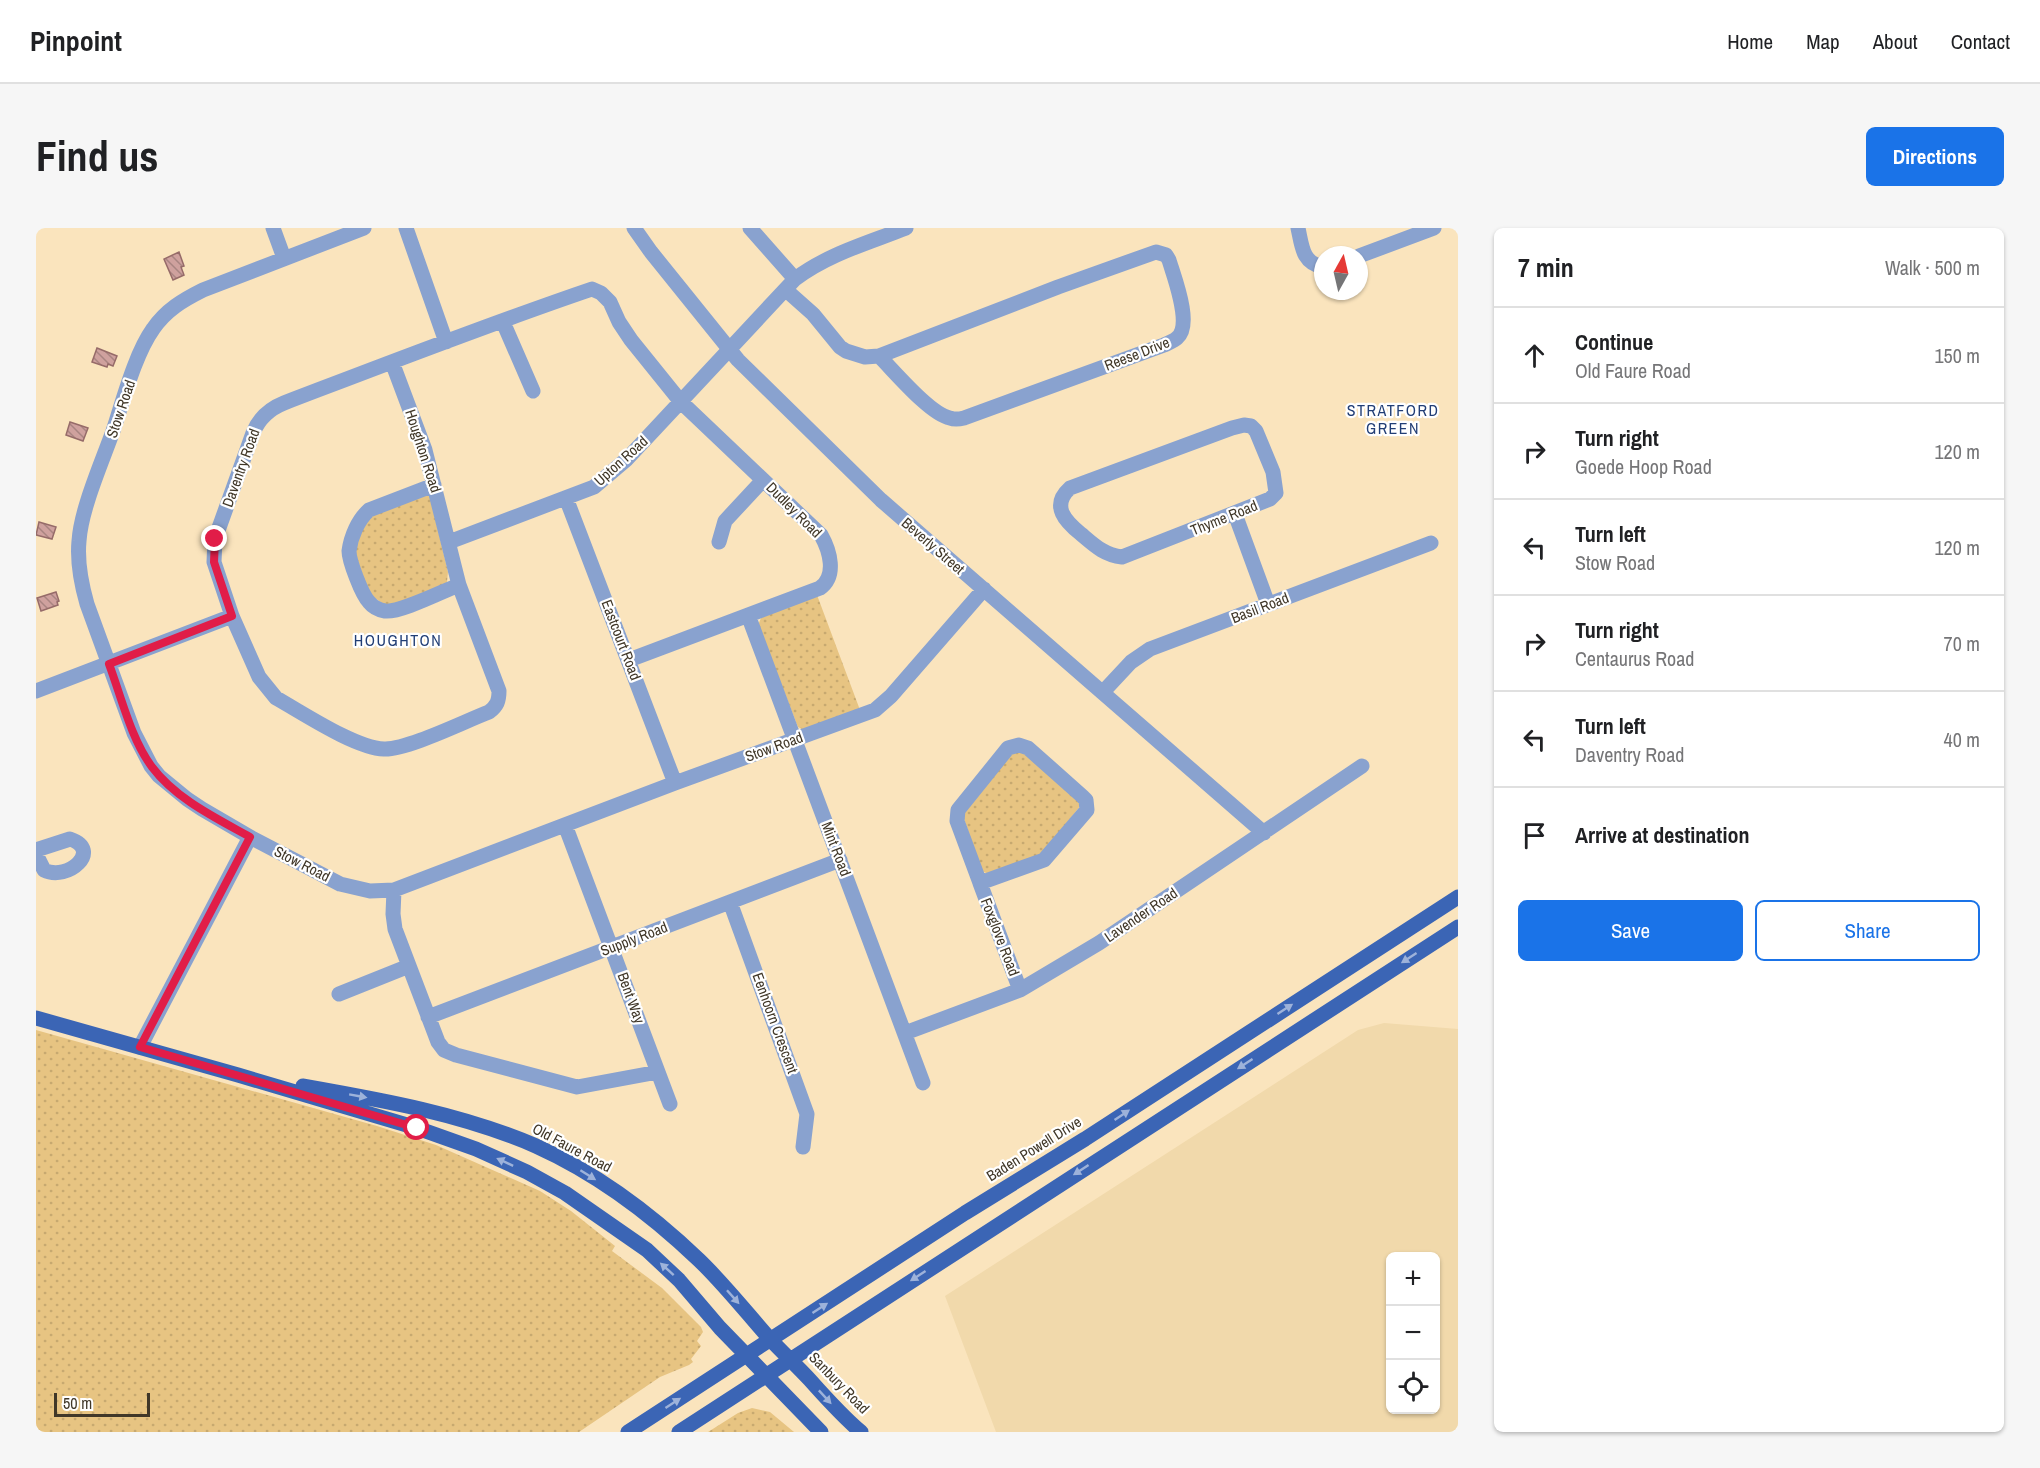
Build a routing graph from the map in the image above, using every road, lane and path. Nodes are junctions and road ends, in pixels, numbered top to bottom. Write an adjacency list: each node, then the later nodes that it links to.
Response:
1 (273, 228): 11 (street)
2 (364, 228): 11 (street, Stow Road)
3 (406, 228): 15 (street)
4 (634, 228): 16 (street, Beverly Street)
5 (750, 228): 13 (street, Reese Drive)
6 (906, 228): 9 (street, Upton Road)
7 (1298, 228): 12 (street)
8 (1434, 228): 10 (street)
9 (871, 234): 13 (street, Upton Road)
10 (1368, 253)
11 (284, 258): 34 (street, Stow Road)
12 (1314, 265)
13 (790, 284): 16 (street, Upton Road); 17 (street, Reese Drive)
14 (503, 322): 15 (street, Daventry Road); 19 (street); 20 (street, Daventry Road)
15 (446, 342): 18 (street, Daventry Road)
16 (730, 350): 20 (street, Upton Road); 29 (street, Beverly Street)
17 (879, 356): 17 (street, Reese Drive)
18 (392, 362): 22 (street, Houghton Road); 32 (street, Daventry Road)
19 (533, 391)
20 (681, 402): 21 (street, Dudley Road); 23 (street, Upton Road)
21 (763, 480): 26 (street); 31 (street, Dudley Road)
22 (434, 485): 25 (street, Houghton Road); 28 (street)
23 (566, 498): 25 (street, Upton Road); 33 (street, Eastcourt Road)
24 (1234, 514): 24 (street, Thyme Road); 30 (street)
25 (449, 542): 28 (street, Daventry Road)
26 (719, 542)
27 (1431, 543): 30 (street, Basil Road)
28 (459, 585): 32 (street, Daventry Road)
29 (984, 589): 36 (street, Beverly Street); 37 (street, Stow Road)
30 (1268, 604): 36 (street, Basil Road)
31 (748, 615): 33 (street, Dudley Road); 37 (street, Mint Road)
32 (232, 616): 34 (street)
33 (629, 660): 39 (street, Eastcourt Road)
34 (109, 664): 35 (street); 42 (street, Stow Road)
35 (36, 691)
36 (1102, 693): 41 (street, Beverly Street)
37 (795, 740): 39 (street, Stow Road); 45 (street, Mint Road)
38 (1362, 766): 41 (street, Lavender Road)
39 (675, 783): 40 (street, Stow Road)
40 (565, 825): 47 (street, Stow Road); 51 (street, Bent Way)
41 (1264, 833): 53 (street, Lavender Road)
42 (250, 837): 47 (street, Stow Road); 58 (street)
43 (36, 850): 44 (street)
44 (36, 854)
45 (840, 860): 49 (street, Supply Road); 57 (street, Mint Road)
46 (980, 883): 46 (street, Foxglove Road); 53 (street, Foxglove Road)
47 (394, 890): 52 (street)
48 (1458, 897): 64 (main road, Baden Powell Drive, one-way to 48)
49 (730, 902): 51 (street, Supply Road); 63 (street, Eenhoorn Crescent)
50 (1458, 927): 66 (main road, one-way to 66)
51 (612, 948): 55 (street, Supply Road); 59 (street, Bent Way)
52 (409, 966): 54 (street); 55 (street)
53 (1020, 990): 57 (street, Lavender Road)
54 (339, 993)
55 (428, 1017): 59 (street)
56 (36, 1018): 58 (main road, Old Faure Road)
57 (905, 1033): 61 (street, Mint Road)
58 (140, 1047): 60 (main road, Old Faure Road)
59 (658, 1072): 62 (street, Bent Way)
60 (238, 1075): 64 (main road, Old Faure Road, one-way to 64); 65 (main road, Old Faure Road, one-way to 60)
61 (923, 1083)
62 (670, 1104)
63 (803, 1147)
64 (770, 1340): 65 (main road, Baden Powell Drive); 66 (main road, Old Faure Road)
65 (747, 1355): 67 (main road, Old Faure Road); 68 (main road, Baden Powell Drive, one-way to 65)
66 (790, 1360): 67 (main road); 71 (main road, Sanbury Road, one-way to 71)
67 (765, 1376): 69 (main road); 70 (main road)
68 (628, 1432)
69 (679, 1432)
70 (820, 1432)
71 (861, 1432)

